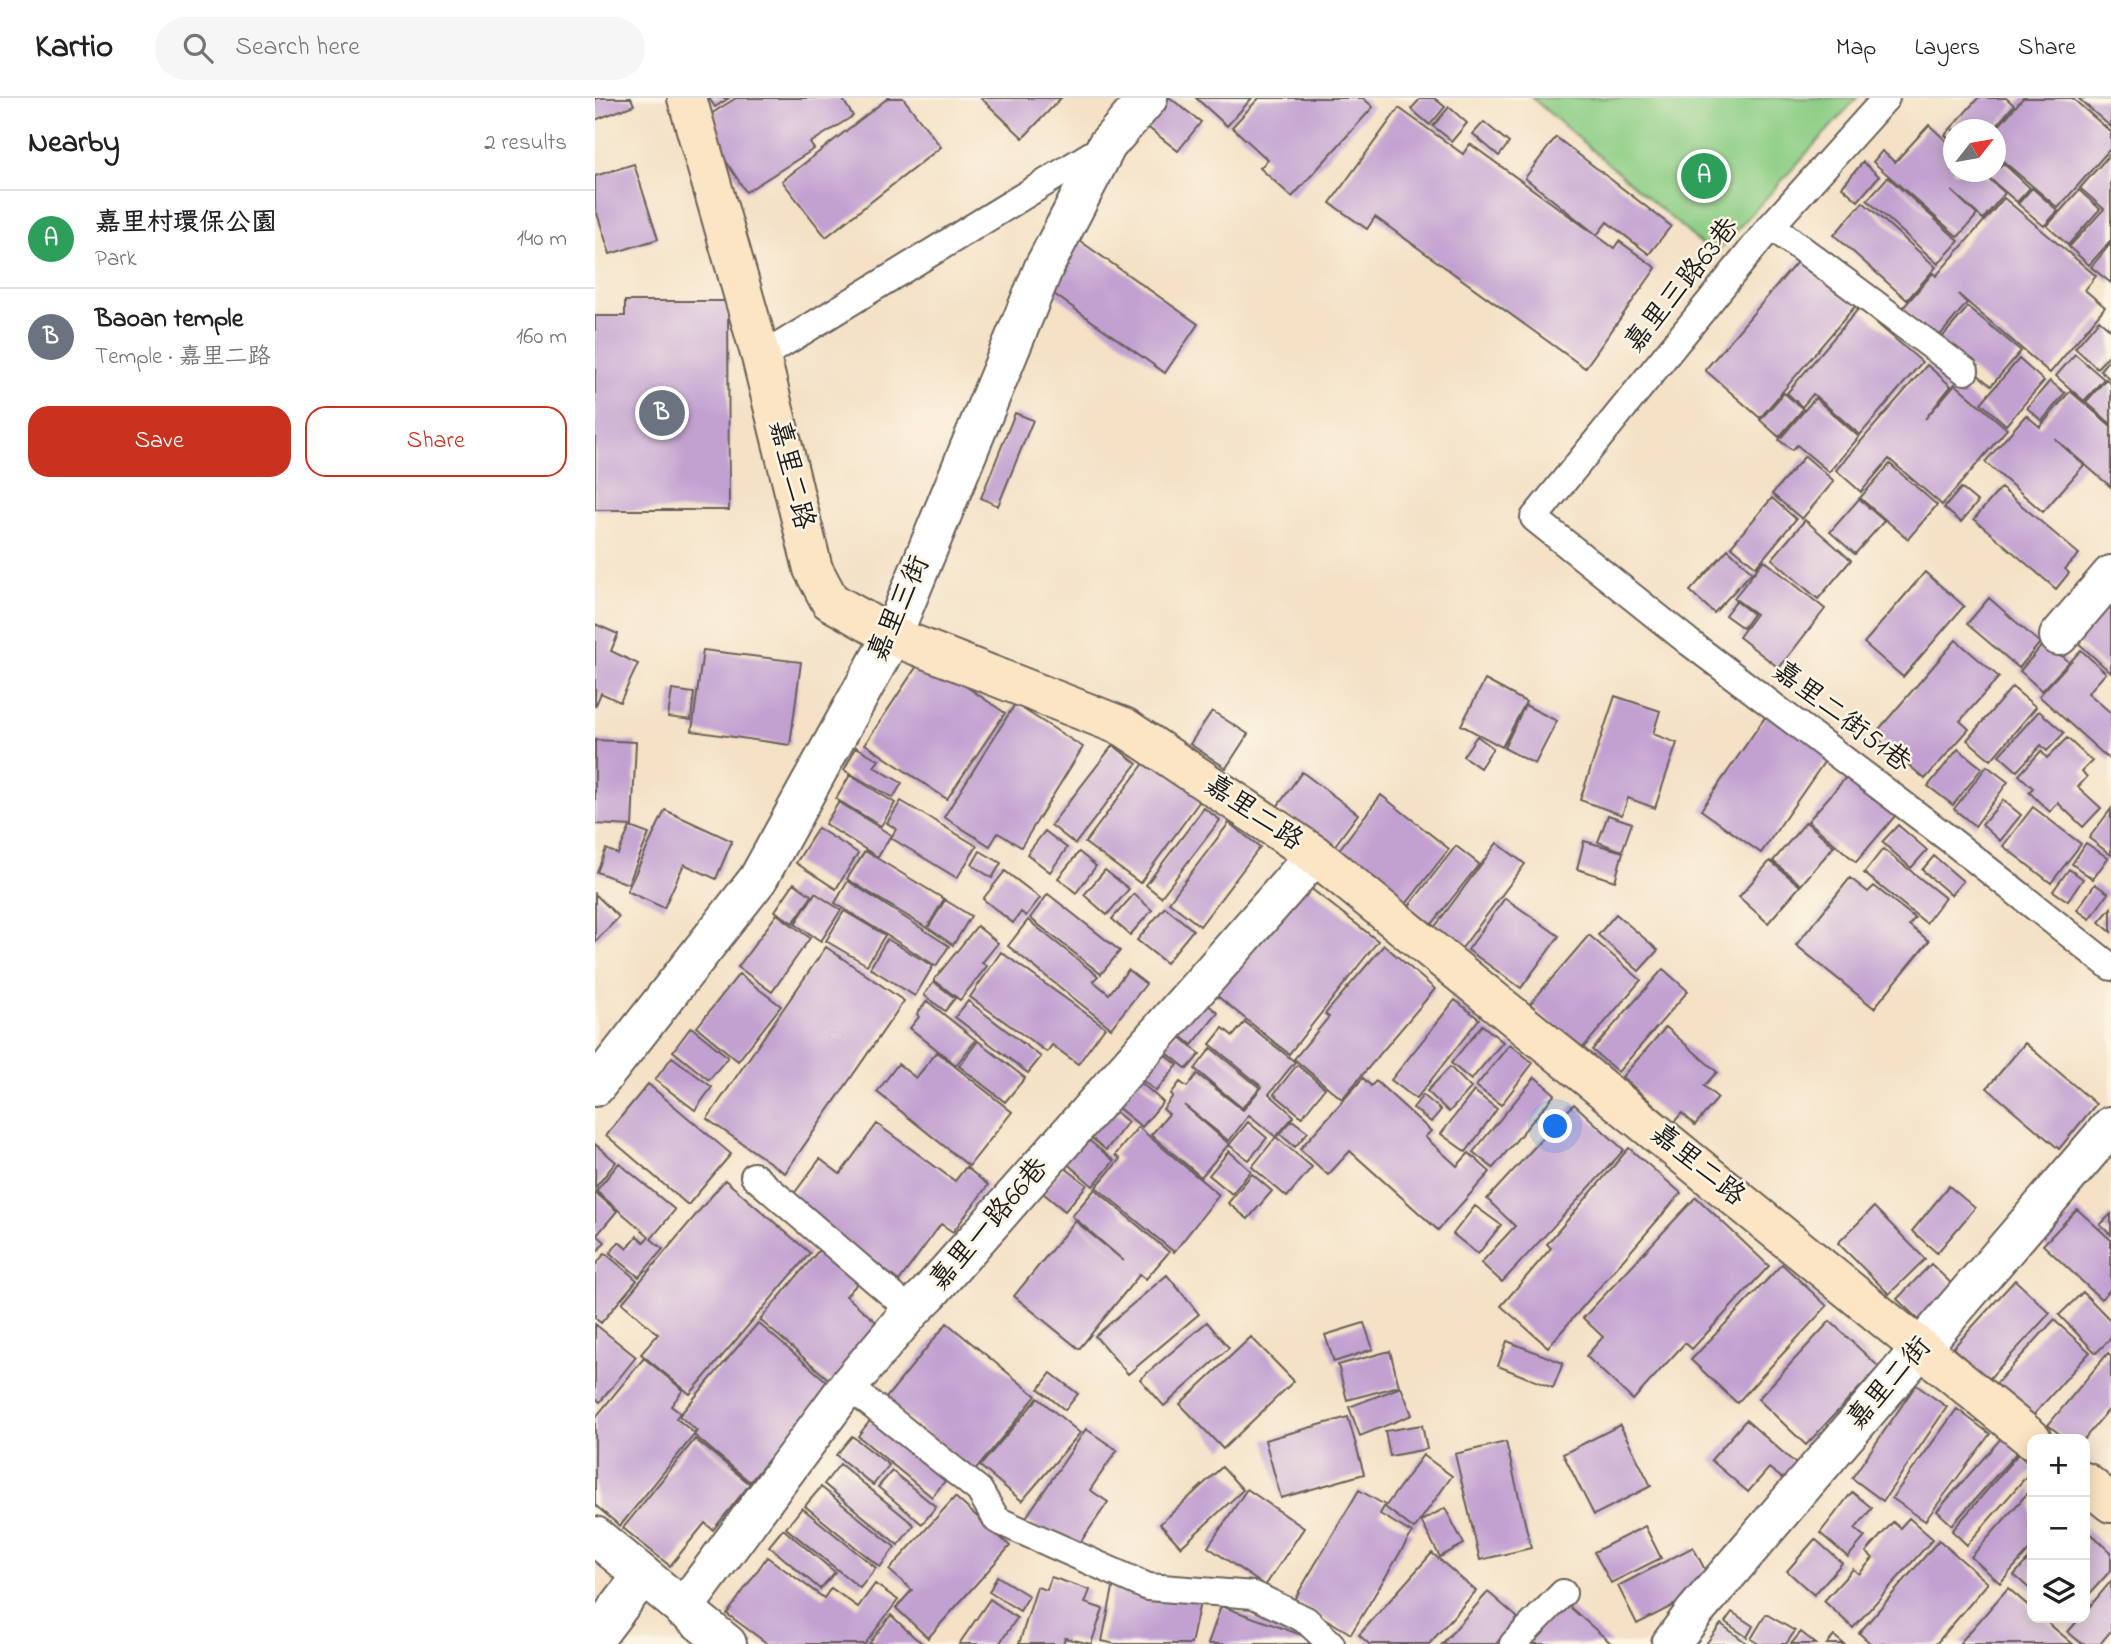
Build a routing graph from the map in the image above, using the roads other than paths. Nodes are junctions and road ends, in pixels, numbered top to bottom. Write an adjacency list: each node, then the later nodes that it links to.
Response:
1 (1148, 98): 4 (street, 嘉里三街)
2 (1886, 98): 5 (lane, 嘉里三路63巷)
3 (691, 104): 6 (street, 嘉里二路)
4 (1107, 145): 6 (lane); 10 (street, 嘉里三街)
5 (1771, 226): 7 (lane); 8 (lane, 嘉里三路63巷)
6 (761, 357): 10 (street, 嘉里二路)
7 (1965, 371)
8 (1534, 518): 13 (lane, 嘉里二街51巷)
9 (2111, 575): 11 (street)
10 (891, 636): 12 (street, 嘉里二路); 14 (street, 嘉里三街)
11 (2059, 636)
12 (1315, 855): 17 (street, 嘉里一路66巷); 18 (street, 嘉里二路)
13 (2111, 967)
14 (595, 1087)
15 (2111, 1126): 18 (street, 嘉里二街)
16 (754, 1176): 17 (lane)
17 (911, 1311): 19 (street, 嘉里一路66巷)
18 (1920, 1349): 20 (street, 嘉里二路); 31 (street, 嘉里二街)
19 (848, 1386): 26 (street, 嘉里一路66巷); 29 (lane)
20 (2027, 1435)
21 (2090, 1486): 22 (street)
22 (2111, 1503)
23 (595, 1536): 24 (street)
24 (643, 1575): 26 (street); 27 (street)
25 (1563, 1593): 30 (lane)
26 (683, 1609): 28 (street)
27 (595, 1638)
28 (727, 1644)
29 (1331, 1644)
30 (1513, 1644)
31 (1671, 1644)

